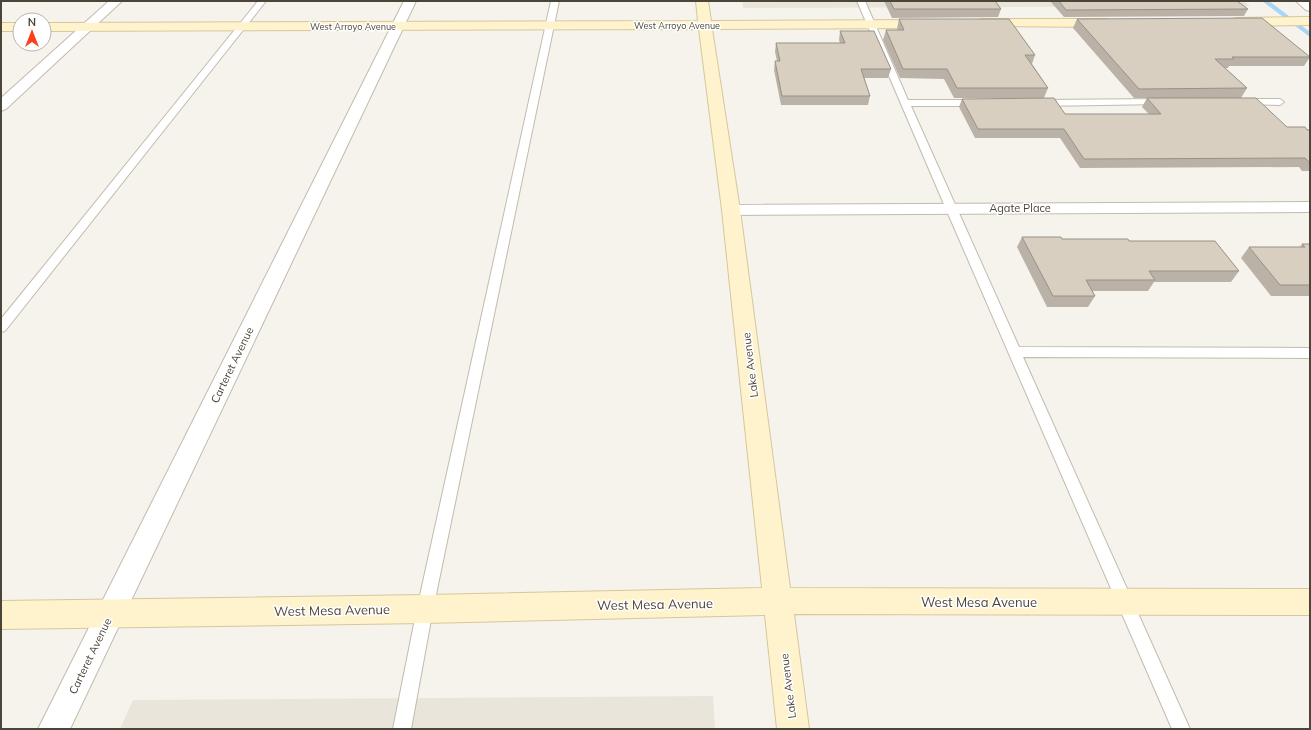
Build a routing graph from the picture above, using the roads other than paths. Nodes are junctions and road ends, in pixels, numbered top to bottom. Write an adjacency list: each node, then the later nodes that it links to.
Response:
1 (116, 1): 21 (street)
2 (262, 1): 17 (lane)
3 (410, 1): 18 (street, Carteret Avenue)
4 (555, 1): 15 (lane)
5 (702, 1): 16 (street, Lake Avenue)
6 (860, 1): 12 (lane)
7 (1302, 1): 8 (street)
8 (1310, 7)
9 (1310, 21): 10 (street)
10 (1222, 22)
11 (1118, 23): 14 (street)
12 (871, 24): 13 (street, West Arroyo Avenue); 16 (street, West Arroyo Avenue); 26 (lane)
13 (943, 24)
14 (967, 24)
15 (550, 25): 16 (street, West Arroyo Avenue); 18 (street, West Arroyo Avenue); 39 (lane)
16 (705, 25): 32 (street, Lake Avenue)
17 (241, 26): 18 (street, West Arroyo Avenue); 21 (street, West Arroyo Avenue); 33 (lane)
18 (398, 26): 40 (street, Carteret Avenue)
19 (12, 27): 22 (street)
20 (52, 27): 21 (street, West Arroyo Avenue)
21 (87, 27): 29 (street)
22 (1, 28)
23 (1168, 102): 28 (lane)
24 (1232, 102): 25 (lane)
25 (1280, 102)
26 (905, 103): 27 (lane); 31 (lane)
27 (985, 103)
28 (1033, 103)
29 (1, 106)
30 (1310, 206): 31 (street, Agate Place)
31 (950, 209): 32 (street, Agate Place); 34 (lane)
32 (731, 210): 36 (street, Lake Avenue)
33 (1, 328)
34 (1014, 352): 35 (lane); 37 (lane)
35 (1310, 352)
36 (778, 601): 37 (street, West Mesa Avenue); 39 (street, West Mesa Avenue); 44 (street, Lake Avenue)
37 (1124, 602): 38 (street, West Mesa Avenue); 45 (lane)
38 (1310, 602)
39 (425, 609): 40 (street, West Mesa Avenue); 43 (lane)
40 (111, 613): 41 (street, West Mesa Avenue); 42 (street, Carteret Avenue)
41 (1, 615)
42 (54, 729)
43 (402, 729)
44 (793, 729)
45 (1181, 729)

